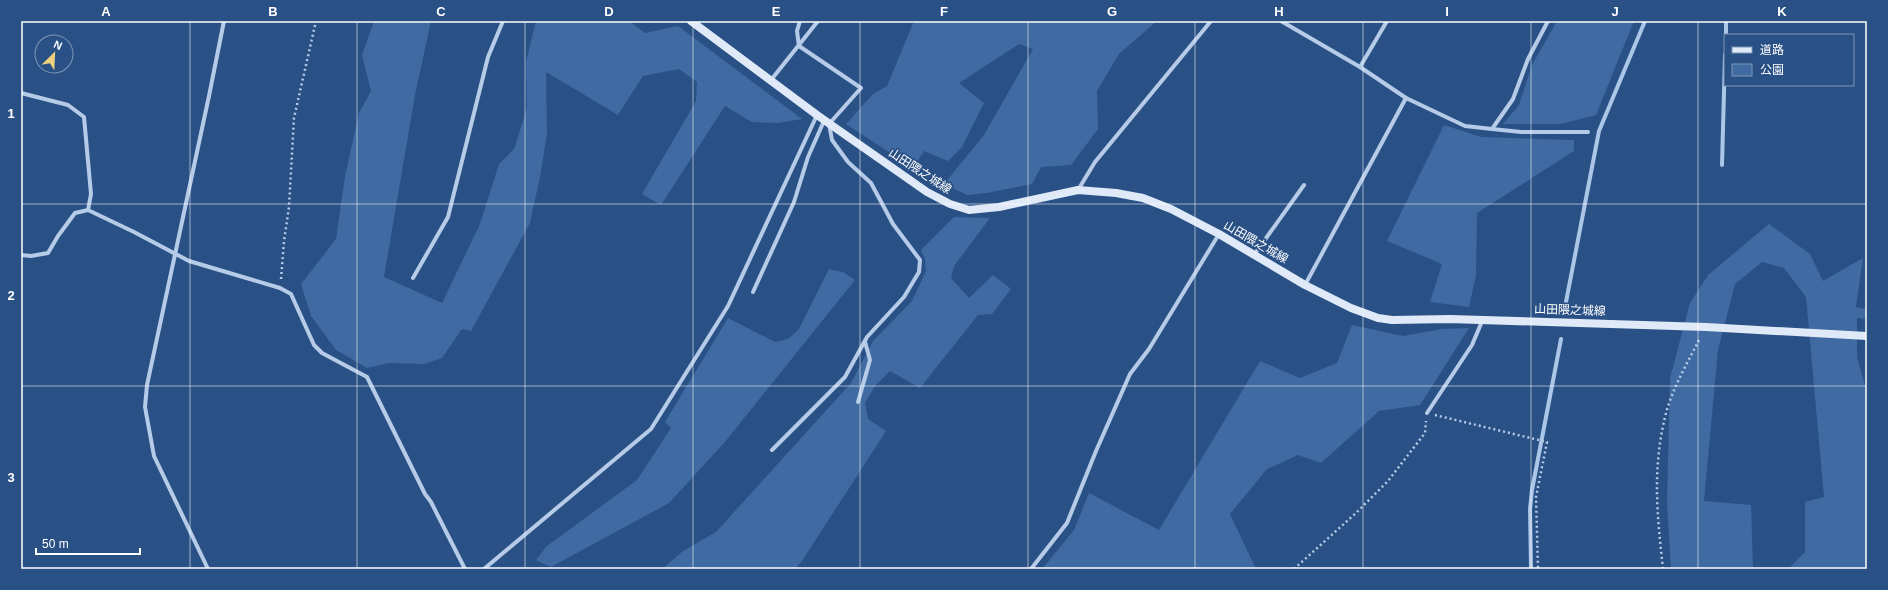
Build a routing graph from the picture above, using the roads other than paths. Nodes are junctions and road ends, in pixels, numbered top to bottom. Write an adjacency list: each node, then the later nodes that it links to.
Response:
1 (224, 21): 23 (street)
2 (503, 21): 26 (street)
3 (691, 21): 12 (main road, 山田隈之城線)
4 (800, 21): 10 (street)
5 (818, 21): 10 (street)
6 (1211, 21): 20 (street)
7 (1281, 21): 11 (street)
8 (1387, 21): 11 (street)
9 (1548, 21): 17 (street)
10 (799, 46): 12 (street); 16 (street)
11 (1360, 67): 14 (street)
12 (771, 80): 15 (main road, 山田隈之城線)
13 (21, 93): 21 (street)
14 (1406, 98): 17 (street); 27 (street)
15 (817, 116): 16 (main road, 山田隈之城線); 37 (street)
16 (827, 122): 20 (main road, 山田隈之城線); 28 (street); 31 (street)
17 (1492, 129): 18 (street)
18 (1588, 132)
19 (1304, 185): 25 (street)
20 (1078, 190): 22 (main road, 山田隈之城線)
21 (88, 210): 23 (street); 24 (street)
22 (1219, 234): 25 (main road, 山田隈之城線); 38 (street)
23 (176, 252): 35 (street); 36 (street)
24 (21, 255)
25 (1254, 255): 27 (main road, 山田隈之城線)
26 (413, 278)
27 (1305, 285): 29 (main road, 山田隈之城線)
28 (753, 292)
29 (1483, 320): 30 (main road, 山田隈之城線); 33 (street)
30 (1867, 336)
31 (865, 341): 32 (street); 34 (street)
32 (858, 402)
33 (1427, 413)
34 (772, 450)
35 (208, 569)
36 (465, 569)
37 (484, 569)
38 (1031, 569)

